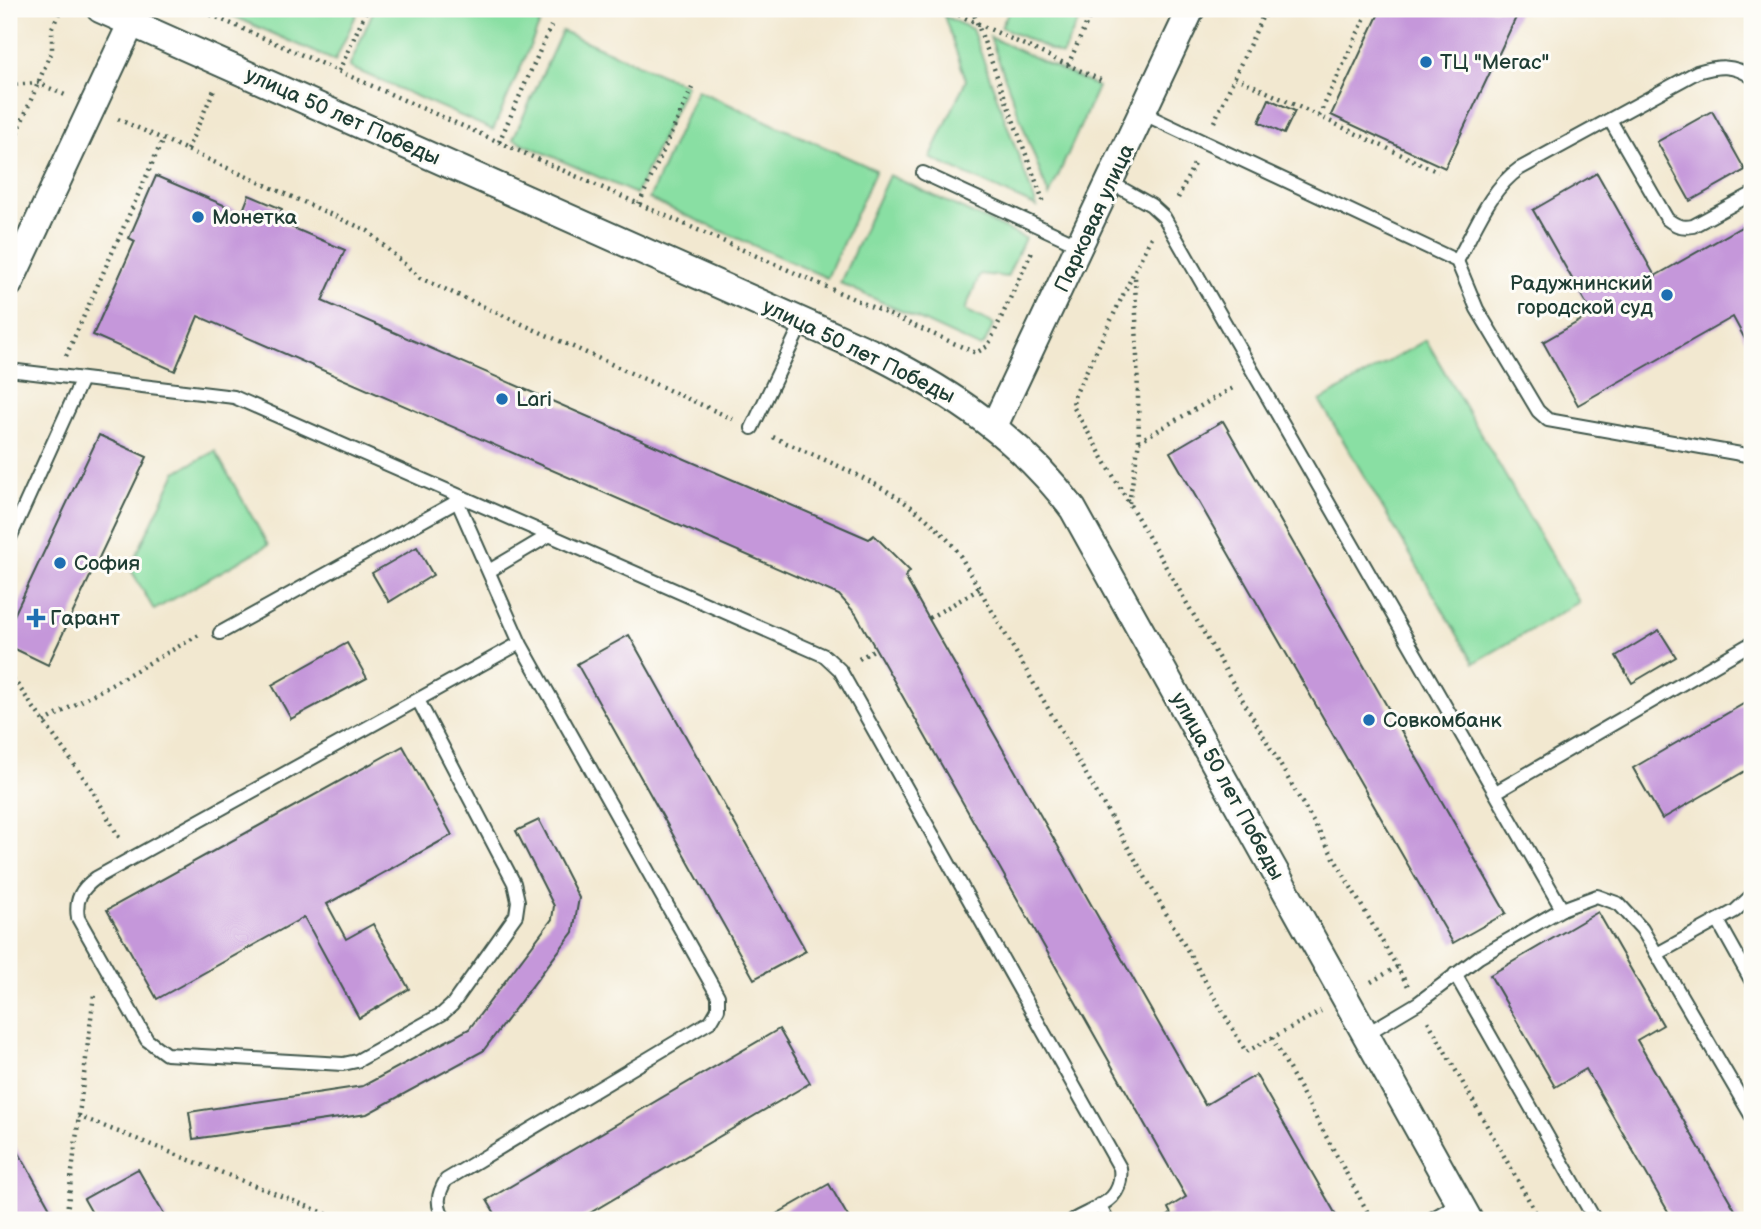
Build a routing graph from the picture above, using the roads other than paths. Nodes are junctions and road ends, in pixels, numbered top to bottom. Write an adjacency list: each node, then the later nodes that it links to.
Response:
1 (100, 9): 3 (street, улица 50 лет Победы)
2 (1191, 9): 5 (street, Парковая улица)
3 (132, 22): 12 (street); 13 (street, улица 50 лет Победы)
4 (1752, 77): 6 (lane)
5 (1142, 113): 8 (street, Парковая улица); 11 (lane)
6 (1610, 120): 9 (lane); 11 (lane)
7 (923, 173): 10 (lane)
8 (1110, 182): 10 (street, Парковая улица); 27 (lane)
9 (1752, 194)
10 (1080, 246): 16 (street, Парковая улица)
11 (1457, 261): 18 (lane)
12 (9, 284)
13 (803, 321): 16 (street, улица 50 лет Победы); 17 (lane)
14 (9, 370): 15 (lane)
15 (82, 379): 19 (lane); 21 (lane)
16 (994, 426): 34 (street, улица 50 лет Победы)
17 (752, 428)
18 (1752, 457)
19 (457, 498): 20 (lane); 22 (lane); 23 (lane)
20 (548, 536): 22 (lane); 36 (lane)
21 (9, 540)
22 (489, 571): 24 (lane)
23 (220, 634)
24 (520, 643): 26 (lane); 38 (lane)
25 (1752, 643): 27 (lane)
26 (418, 700): 26 (lane)
27 (1496, 792): 29 (lane)
28 (1752, 895): 30 (lane)
29 (1562, 909): 31 (lane); 32 (lane)
30 (1718, 921): 31 (lane); 33 (lane)
31 (1657, 954): 35 (lane)
32 (1455, 974): 34 (lane); 42 (lane)
33 (1752, 982)
34 (1366, 1034): 37 (street, улица 50 лет Победы)
35 (1752, 1117)
36 (1098, 1205): 39 (lane); 40 (lane)
37 (1464, 1212): 41 (lane)
38 (445, 1220)
39 (1073, 1220)
40 (1107, 1220)
41 (1430, 1220)
42 (1595, 1220)

